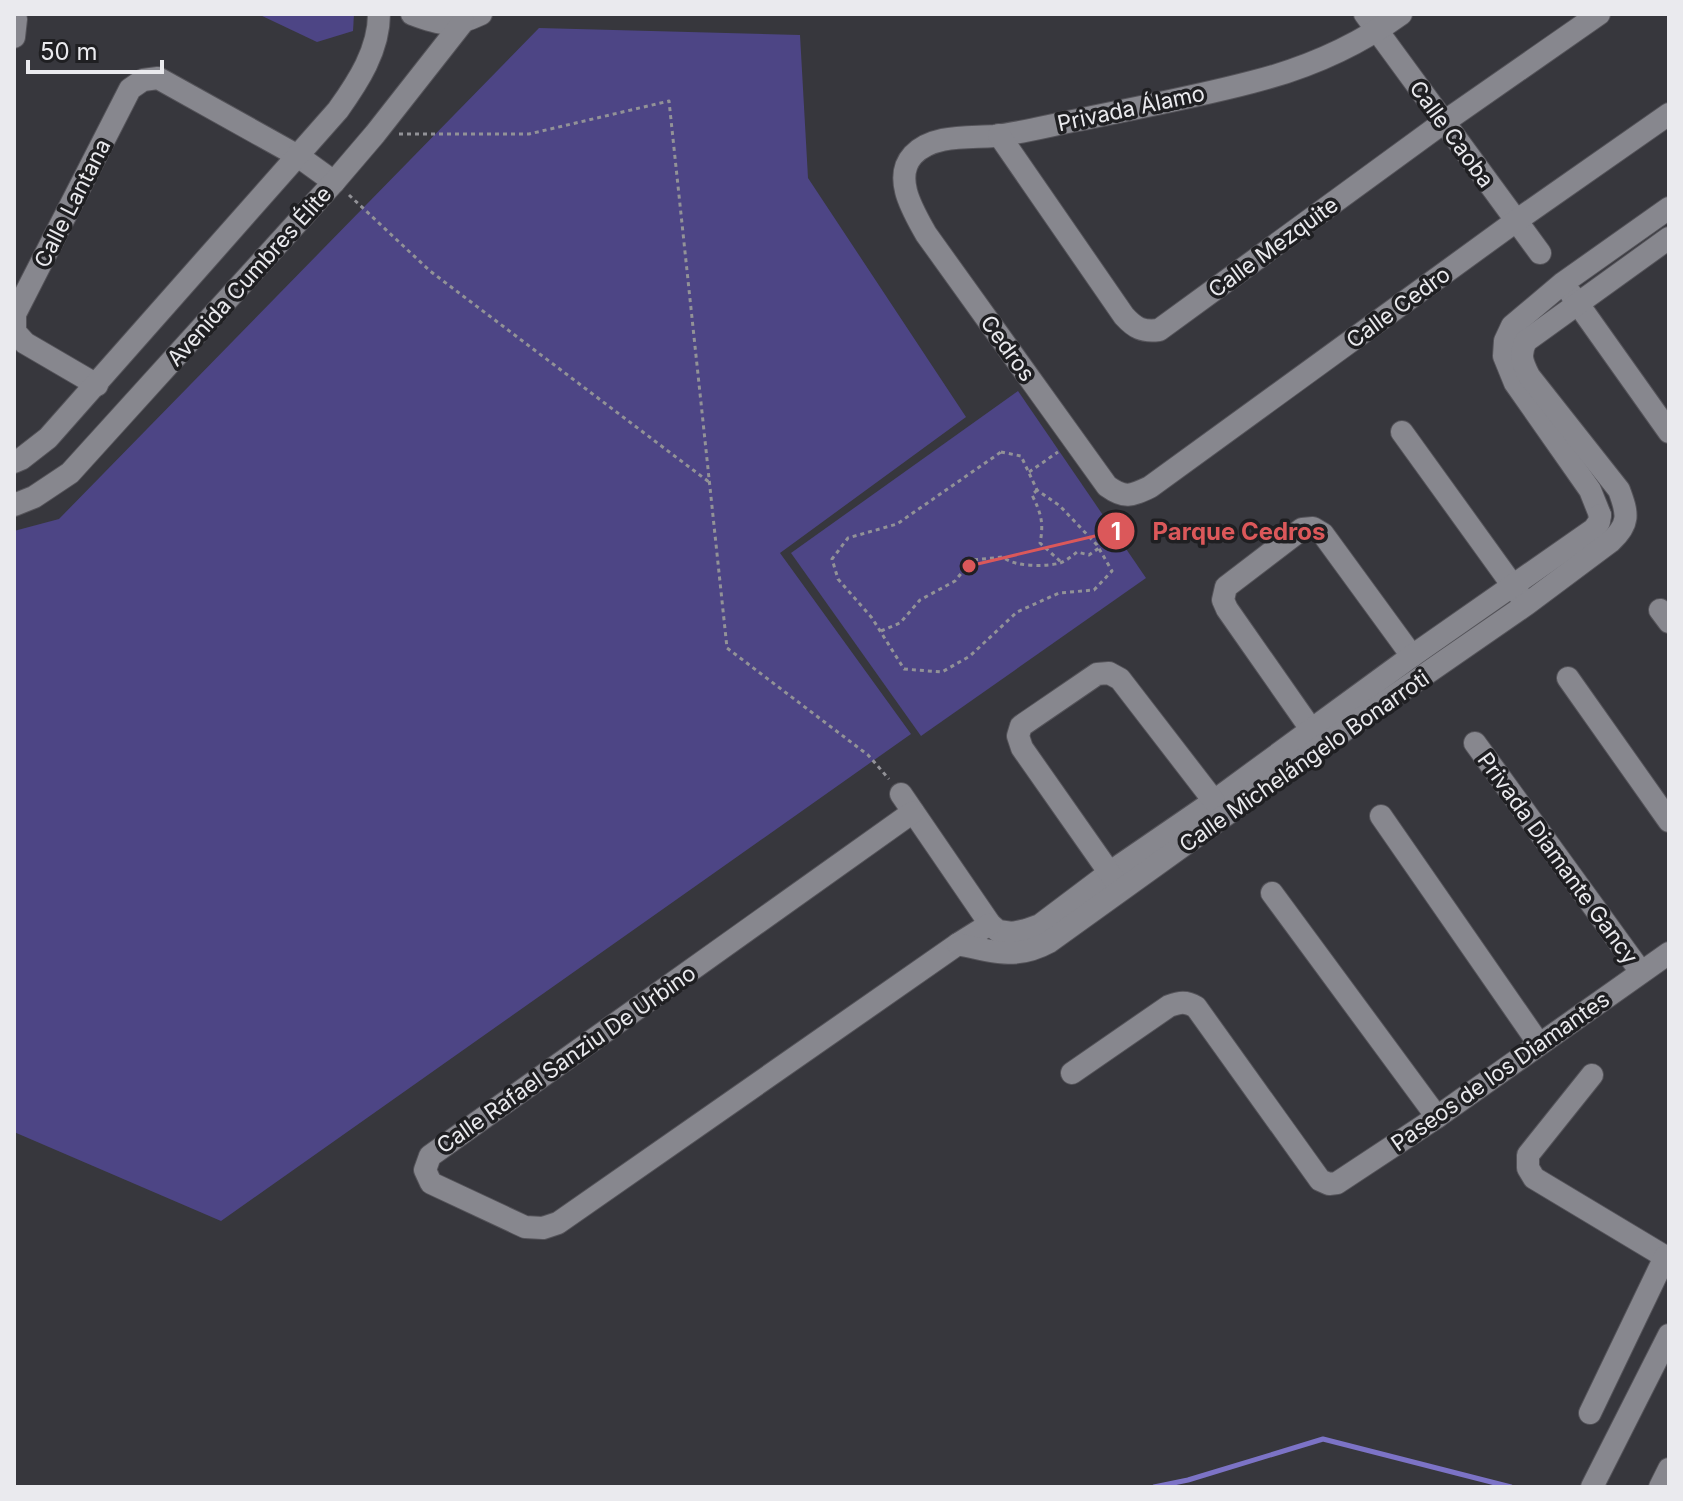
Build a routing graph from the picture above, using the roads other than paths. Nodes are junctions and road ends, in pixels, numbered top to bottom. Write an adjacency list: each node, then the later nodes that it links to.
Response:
1 (379, 14): 12 (street, Avenida Cumbres Élite)
2 (412, 14): 6 (street)
3 (1401, 14): 7 (street, Privada Álamo)
4 (1599, 14): 10 (street, Calle Mezquite)
5 (14, 16): 8 (street)
6 (472, 18): 13 (street, Avenida Cumbres Élite)
7 (1371, 22): 10 (street, Calle Caoba); 11 (street, Privada Álamo)
8 (14, 37)
9 (1669, 114): 16 (street, Calle Cedro)
10 (1444, 122): 11 (street, Calle Mezquite); 16 (street, Calle Caoba)
11 (999, 135): 14 (street, Privada Álamo)
12 (298, 156): 13 (street); 22 (street, Avenida Cumbres Élite); 22 (street, Calle Lantana)
13 (334, 182): 27 (street, Avenida Cumbres Élite)
14 (905, 188): 26 (street, Cedros)
15 (1669, 208): 19 (street)
16 (1516, 221): 18 (street, Calle Caoba); 26 (street, Calle Cedro)
17 (1669, 238): 20 (street)
18 (1540, 253)
19 (1563, 283): 20 (street); 21 (street)
20 (1579, 304): 21 (street); 24 (street)
21 (1513, 346): 28 (street); 29 (street)
22 (97, 385): 25 (street, Avenida Cumbres Élite)
23 (1402, 432): 30 (street)
24 (1669, 432)
25 (14, 462)
26 (1126, 496)
27 (14, 505)
28 (1600, 515): 29 (street); 30 (street, Calle Michelángelo Bonarroti)
29 (1626, 517): 30 (street, Calle Michelángelo Bonarroti)
30 (1520, 595): 31 (street, Calle Michelángelo Bonarroti); 33 (street, Calle Michelángelo Bonarroti)
31 (1412, 656): 33 (street, Calle Michelángelo Bonarroti); 33 (street)
32 (1568, 678): 37 (street)
33 (1317, 738): 35 (street, Calle Michelángelo Bonarroti); 38 (street, Calle Michelángelo Bonarroti)
34 (1475, 743): 43 (street, Privada Diamante Gancy)
35 (1214, 801): 38 (street, Calle Michelángelo Bonarroti); 38 (street)
36 (1381, 816): 44 (street)
37 (1669, 821)
38 (1115, 881): 40 (street, Calle Michelángelo Bonarroti); 41 (street, Calle Michelángelo Bonarroti)
39 (1272, 893): 47 (street)
40 (990, 924): 41 (street, Calle Rafael Sanziu De Urbino); 41 (street, Calle Rafael Sanziu De Urbino)
41 (958, 944)
42 (1669, 953): 43 (street, Paseos de los Diamantes)
43 (1641, 972): 44 (street, Paseos de los Diamantes)
44 (1539, 1044): 47 (street, Paseos de los Diamantes)
45 (1072, 1073): 47 (street, Paseos de los Diamantes)
46 (1592, 1075): 48 (street)
47 (1437, 1117)
48 (1667, 1258): 50 (street)
49 (1669, 1335): 52 (street)
50 (1590, 1413)
51 (1669, 1469): 53 (street)
52 (1592, 1487)
53 (1660, 1487)

